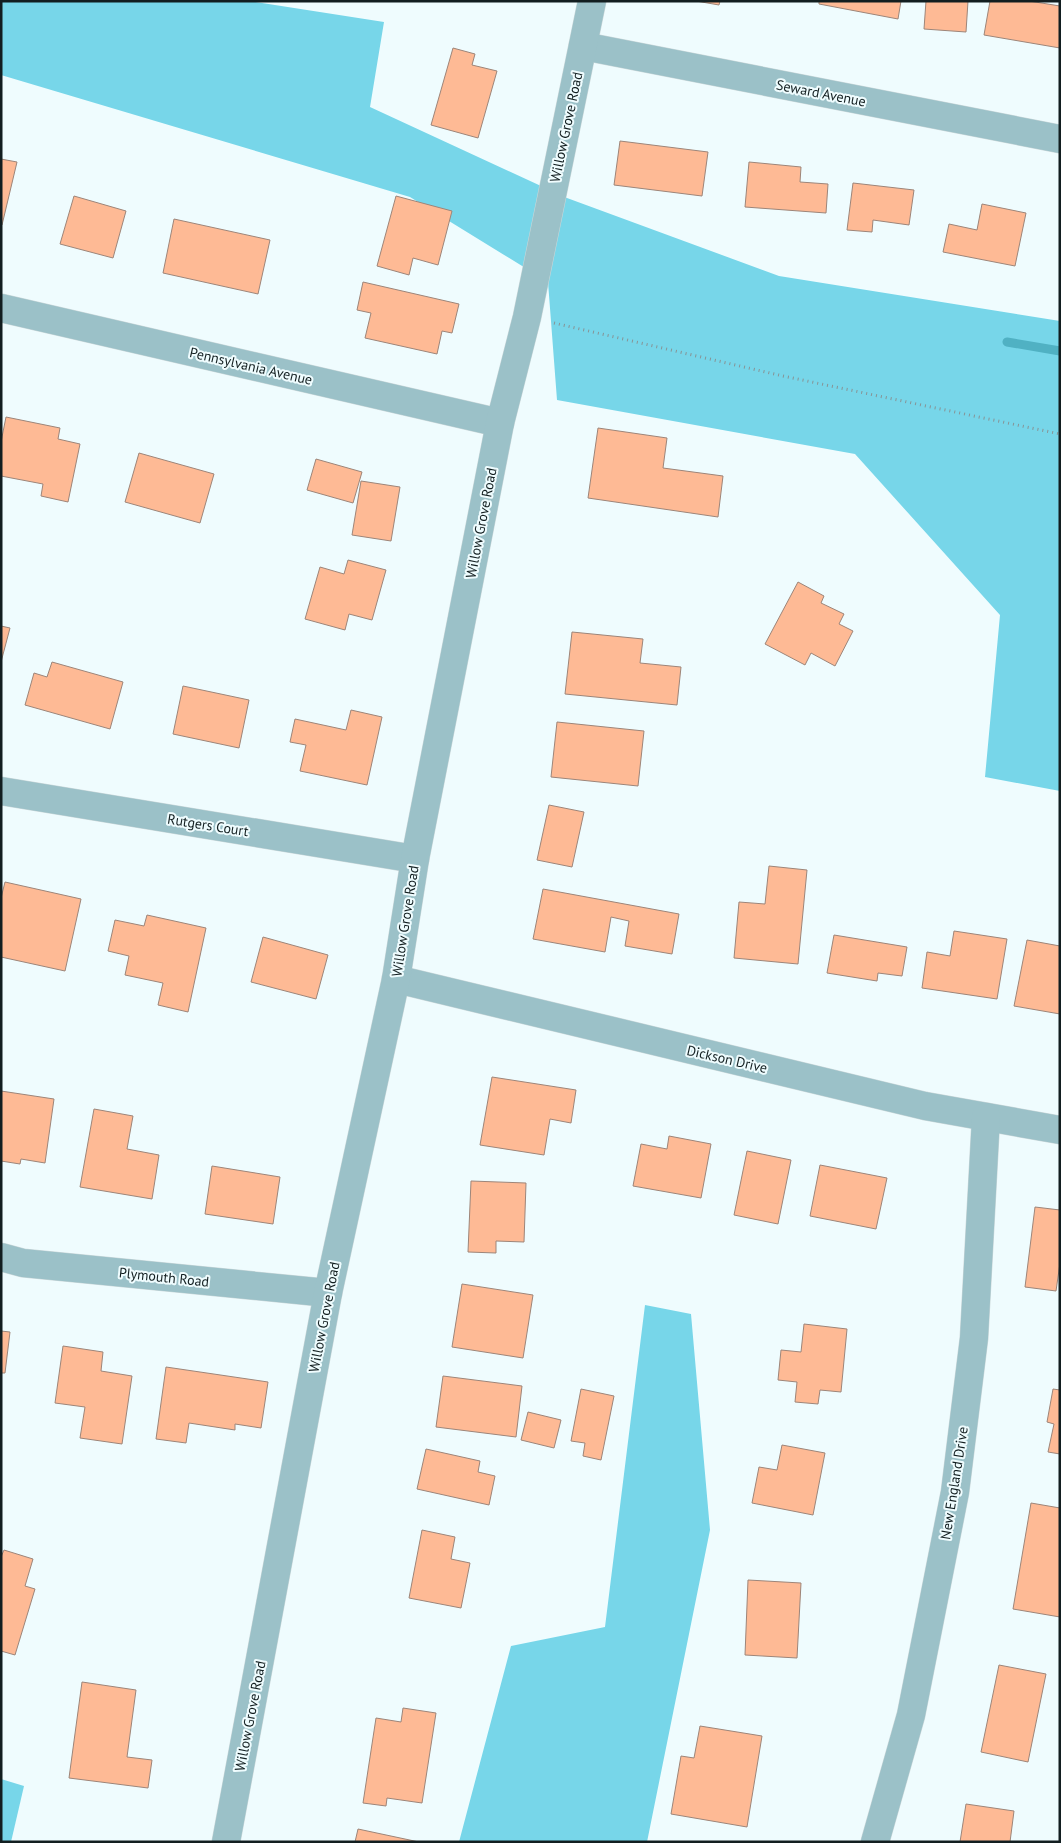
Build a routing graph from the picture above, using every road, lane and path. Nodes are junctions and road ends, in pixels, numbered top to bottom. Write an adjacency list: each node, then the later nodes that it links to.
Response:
1 (592, 1): 2 (street, Willow Grove Road)
2 (583, 46): 3 (street, Seward Avenue); 5 (street, Willow Grove Road)
3 (1060, 139)
4 (1, 308): 6 (street, Pennsylvania Avenue)
5 (526, 317): 6 (street, Willow Grove Road); 7 (path)
6 (500, 423): 9 (street, Willow Grove Road)
7 (1060, 434)
8 (1, 791): 9 (street, Rutgers Court)
9 (415, 859): 10 (street, Willow Grove Road)
10 (396, 980): 11 (street, Dickson Drive); 14 (street, Willow Grove Road)
11 (986, 1117): 12 (street, Dickson Drive); 16 (street, New England Drive)
12 (1060, 1130)
13 (1, 1257): 14 (street, Plymouth Road)
14 (328, 1294): 15 (street, Willow Grove Road)
15 (226, 1842)
16 (875, 1842)

